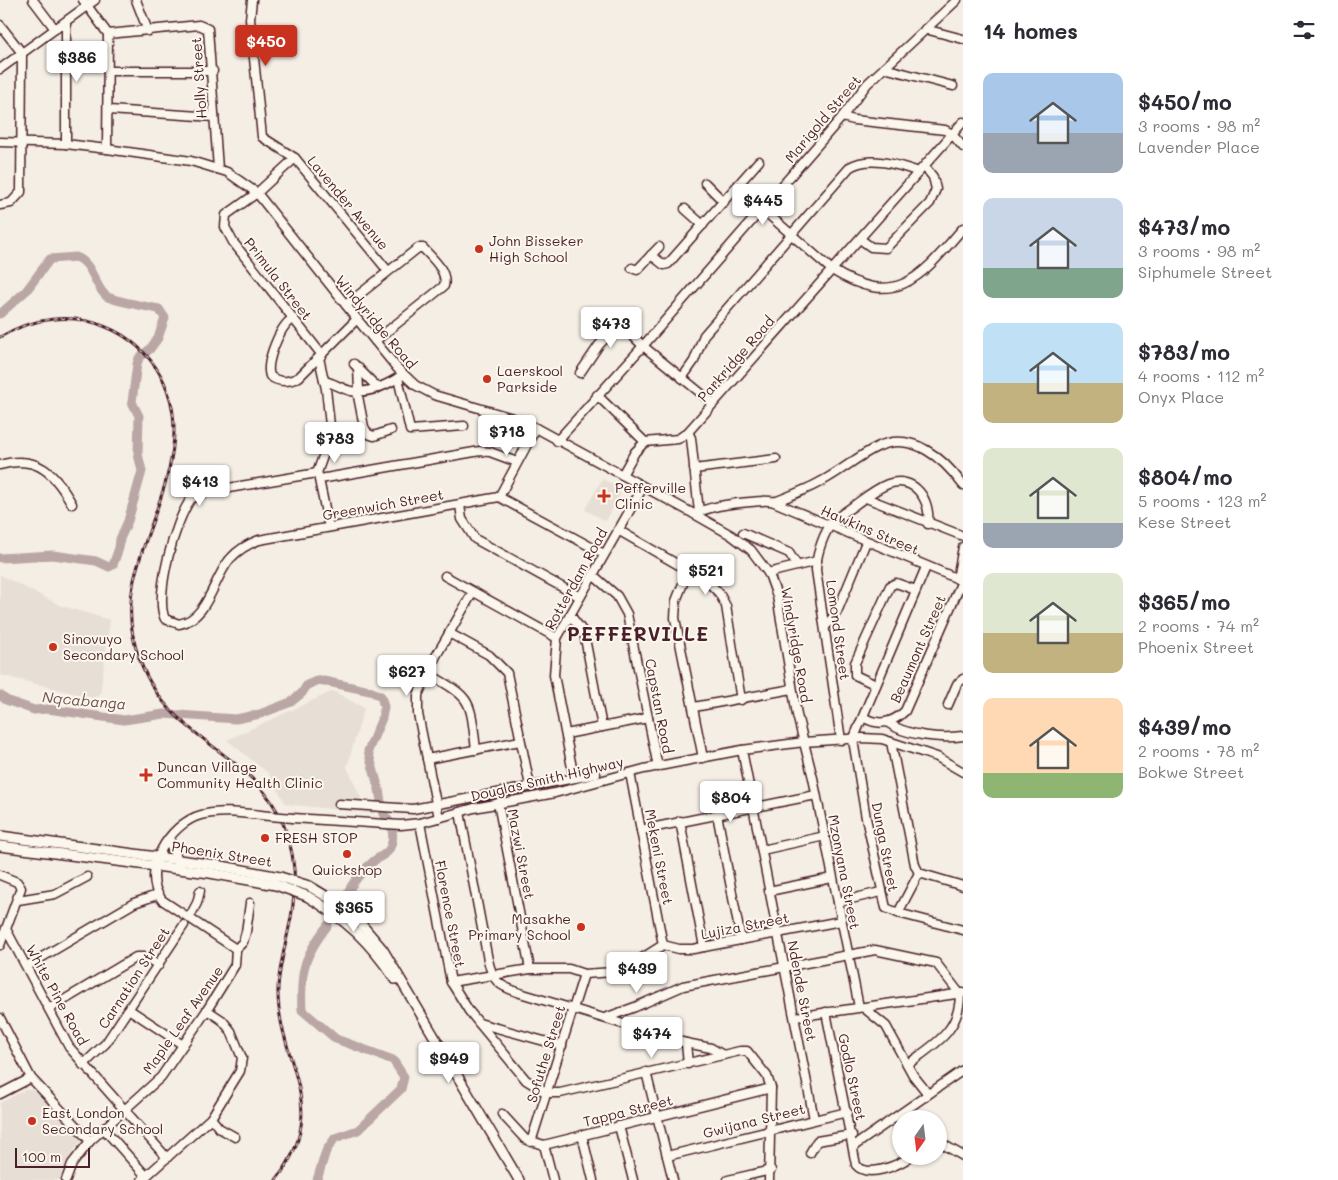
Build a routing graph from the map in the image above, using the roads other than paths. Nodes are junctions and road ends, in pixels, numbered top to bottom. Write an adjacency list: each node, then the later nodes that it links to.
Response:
1 (33, 0): 9 (street)
2 (94, 0): 6 (street)
3 (136, 0): 11 (street)
4 (252, 0): 30 (street, Lavender Avenue)
5 (957, 0): 10 (street, Marigold Street)
6 (85, 3): 7 (street); 12 (street)
7 (66, 22): 9 (street); 27 (street)
8 (0, 25): 14 (street)
9 (54, 29): 14 (street)
10 (925, 29): 13 (street); 15 (street, Marigold Street)
11 (148, 31): 12 (street, Holly Street); 18 (street, Holly Street)
12 (108, 34): 17 (street)
13 (963, 39)
14 (22, 52): 16 (street); 26 (street)
15 (884, 68): 19 (street); 22 (street, Marigold Street)
16 (0, 69)
17 (108, 71): 18 (street); 20 (street)
18 (212, 71): 21 (street, Holly Street)
19 (953, 86)
20 (108, 110): 21 (street); 29 (street)
21 (214, 117): 32 (street, Holly Street)
22 (842, 117): 24 (street); 39 (street, Marigold Street)
23 (963, 122): 24 (street, Parkridge Road)
24 (952, 134): 28 (street); 33 (street, Parkridge Road)
25 (0, 142): 26 (street, Windyridge Road)
26 (23, 142): 27 (street, Windyridge Road); 38 (street)
27 (66, 144): 29 (street, Windyridge Road)
28 (963, 147)
29 (107, 149): 32 (street, Windyridge Road)
30 (295, 158): 36 (street); 48 (street, Lavender Avenue)
31 (759, 161): 35 (street)
32 (218, 168): 36 (street, Windyridge Road)
33 (922, 169): 43 (street); 44 (street, Parkridge Road); 44 (street)
34 (705, 183): 37 (street)
35 (737, 187): 37 (street); 39 (street)
36 (257, 193): 50 (street, Windyridge Road); 51 (street, Primula Street)
37 (724, 202): 41 (street)
38 (0, 205)
39 (763, 208): 43 (street); 54 (street, Marigold Street)
40 (685, 209): 41 (street)
41 (703, 225): 46 (street)
42 (963, 228): 49 (street)
43 (791, 235): 49 (street); 58 (street)
44 (860, 239): 49 (street, Parkridge Road)
45 (658, 247): 46 (street)
46 (651, 255): 47 (street)
47 (632, 268)
48 (388, 270): 50 (street); 53 (street)
49 (832, 270): 63 (street, Parkridge Road)
50 (346, 305): 52 (street, Windyridge Road)
51 (292, 319): 55 (street, Primula Street); 55 (street)
52 (357, 319): 53 (street, Windyridge Road); 55 (street)
53 (375, 341): 57 (street, Windyridge Road)
54 (644, 346): 56 (street); 58 (street); 62 (street, Marigold Street)
55 (320, 356): 59 (street)
56 (580, 373)
57 (401, 377): 60 (street); 64 (street); 65 (street, Windyridge Road)
58 (682, 378): 63 (street)
59 (324, 381): 61 (street); 75 (street)
60 (378, 388): 61 (street); 61 (street)
61 (358, 391): 66 (street)
62 (597, 394): 68 (street, Marigold Street); 69 (street)
63 (713, 403): 67 (street, Parkridge Road)
64 (464, 426)
65 (536, 428): 68 (street, Windyridge Road); 71 (street)
66 (391, 430)
67 (688, 432): 69 (street); 73 (street)
68 (557, 440): 74 (street, Windyridge Road)
69 (645, 442): 74 (street)
70 (776, 459): 73 (street)
71 (517, 462): 75 (street); 78 (street)
72 (0, 465): 81 (street)
73 (694, 469): 83 (street)
74 (622, 475): 77 (street, Windyridge Road)
75 (319, 476): 86 (street); 86 (street, Greenwich Street)
76 (963, 485): 80 (street)
77 (643, 486): 83 (street, Windyridge Road); 87 (street, Rotterdam Road)
78 (499, 497): 82 (street, Greenwich Street); 92 (street)
79 (866, 498): 84 (street); 84 (street); 85 (street)
80 (774, 502): 83 (street); 85 (street, Hawkins Street)
81 (72, 504)
82 (460, 505): 86 (street, Greenwich Street); 103 (street)
83 (696, 513): 97 (street, Windyridge Road)
84 (928, 524): 89 (street)
85 (829, 526): 90 (street, Hawkins Street); 93 (street, Lomond Street)
86 (329, 527)
87 (618, 530): 92 (street, Rotterdam Road); 96 (street)
88 (743, 533): 94 (street)
89 (963, 536)
90 (866, 542): 95 (street, Hawkins Street); 105 (street)
91 (963, 547): 100 (street, Beaumont Street)
92 (604, 554): 98 (street, Rotterdam Road)
93 (816, 561): 94 (street); 105 (street, Lomond Street)
94 (796, 565): 97 (street)
95 (926, 567): 100 (street, Hawkins Street); 101 (street)
96 (688, 571): 112 (street); 114 (street)
97 (768, 572): 111 (street, Windyridge Road)
98 (593, 575): 103 (street, Rotterdam Road); 116 (street, Capstan Road)
99 (444, 576): 102 (street)
100 (961, 580): 117 (street, Beaumont Street)
101 (916, 590): 110 (street); 110 (street)
102 (473, 592): 106 (street); 107 (street)
103 (580, 597): 104 (street, Rotterdam Road)
104 (570, 615): 107 (street, Rotterdam Road); 118 (street)
105 (825, 627): 122 (street, Lomond Street)
106 (449, 632): 108 (street); 121 (street)
107 (557, 638): 119 (street, Rotterdam Road)
108 (427, 673): 126 (street); 129 (street)
109 (963, 679): 113 (street)
110 (876, 685): 115 (street)
111 (792, 689): 112 (street); 124 (street, Windyridge Road)
112 (741, 700): 114 (street)
113 (948, 705)
114 (694, 708): 128 (street)
115 (862, 717): 117 (street); 123 (street)
116 (648, 718): 118 (street); 130 (street, Capstan Road)
117 (887, 722): 120 (street)
118 (602, 727): 119 (street)
119 (566, 734): 134 (street, Rotterdam Road)
120 (963, 736)
121 (520, 740): 126 (street); 135 (street)
122 (841, 740): 123 (street, Douglas Smith Highway); 124 (street, Douglas Smith Highway)
123 (853, 740): 125 (street, Douglas Smith Highway); 162 (street, Dunga Street)
124 (804, 742): 127 (street, Douglas Smith Highway); 136 (street, Mzonyana Street)
125 (892, 742): 132 (street, Douglas Smith Highway); 154 (street)
126 (476, 750): 129 (street)
127 (742, 750): 128 (street, Douglas Smith Highway); 140 (street, Ndende Street)
128 (703, 758): 130 (street, Douglas Smith Highway)
129 (427, 760): 139 (street)
130 (658, 767): 131 (street, Douglas Smith Highway)
131 (630, 772): 137 (street, Douglas Smith Highway); 146 (street, Mekeni Street)
132 (963, 772)
133 (596, 774): 134 (street)
134 (574, 778): 135 (street)
135 (530, 786): 139 (street)
136 (816, 795): 140 (street); 148 (street, Mzonyana Street)
137 (498, 803): 141 (street, Douglas Smith Highway); 183 (street, Mazwi Street)
138 (339, 804): 139 (street)
139 (437, 805): 143 (street)
140 (753, 806): 142 (street); 151 (street, Ndende Street)
141 (460, 812): 143 (street, Douglas Smith Highway); 185 (street)
142 (716, 814): 144 (street); 174 (street)
143 (439, 818): 145 (street, Douglas Smith Highway)
144 (680, 821): 146 (street); 177 (street)
145 (420, 823): 149 (street, Douglas Smith Highway, bridge); 187 (street, Florence Street)
146 (641, 830): 176 (street, Mekeni Street)
147 (0, 836): 153 (main road, Phoenix Street)
148 (824, 836): 151 (street); 157 (street, Mzonyana Street)
149 (169, 840): 152 (main road); 153 (street, Douglas Smith Highway)
150 (0, 846): 153 (main road, Phoenix Street)
151 (762, 850): 161 (street, Ndende Street)
152 (178, 860): 153 (main road, Phoenix Street); 158 (main road, Phoenix Street)
153 (156, 862): 158 (main road, Phoenix Street); 163 (street)
154 (919, 874): 159 (street); 167 (street)
155 (0, 875): 164 (street)
156 (86, 877): 164 (street)
157 (832, 878): 161 (street); 165 (street, Mzonyana Street)
158 (278, 881): 186 (main road, Phoenix Street, bridge); 186 (main road, Phoenix Street, bridge)
159 (963, 886)
160 (200, 891): 168 (street)
161 (769, 891): 173 (street, Ndende Street)
162 (881, 892): 165 (street); 167 (street, Dunga Street)
163 (158, 895): 168 (street); 181 (street)
164 (18, 900): 172 (street)
165 (838, 902): 169 (street, Mzonyana Street)
166 (250, 903): 178 (street, Maple Leaf Avenue)
167 (898, 914): 171 (street)
168 (189, 918): 178 (street)
169 (841, 921): 173 (street, Lujiza Street); 179 (street, Mzonyana Street)
170 (184, 925): 180 (street, Carnation Street)
171 (963, 930)
172 (7, 931): 175 (street); 181 (street, White Pine Road)
173 (778, 933): 174 (street, Lujiza Street); 182 (street, Ndende Street)
174 (741, 940): 177 (street, Lujiza Street)
175 (0, 945)
176 (663, 945): 177 (street, Lujiza Street); 184 (street)
177 (704, 947)
178 (236, 949): 193 (street, Maple Leaf Avenue)
179 (848, 954): 182 (street); 188 (street); 189 (street, Mzonyana Street)
180 (159, 965): 190 (street); 192 (street, Carnation Street)
181 (27, 966): 190 (street, White Pine Road)
182 (784, 967): 195 (street, Ndende Street); 197 (street)
183 (530, 969): 184 (street); 185 (street)
184 (584, 974): 191 (street, Sofuthe Street)
185 (492, 976): 187 (street); 191 (street)
186 (398, 978): 238 (main road); 239 (main road)
187 (451, 982): 198 (street, Florence Street)
188 (962, 993): 189 (street); 204 (street)
189 (861, 1007): 194 (street); 204 (street)
190 (49, 1009): 205 (street, White Pine Road)
191 (573, 1009): 197 (street); 201 (street, Sofuthe Street)
192 (130, 1010): 200 (street); 205 (street, Carnation Street)
193 (207, 1010): 200 (street, Maple Leaf Avenue); 217 (street)
194 (826, 1012): 195 (street); 214 (street, Godlo Street)
195 (795, 1017): 218 (street, Ndende Street)
196 (0, 1018): 208 (street)
197 (604, 1018): 199 (street)
198 (479, 1023): 201 (street); 210 (street, Florence Street)
199 (686, 1043): 202 (street); 203 (street)
200 (183, 1045): 213 (street, Maple Leaf Avenue)
201 (562, 1046): 210 (street, Sofuthe Street)
202 (723, 1055): 203 (street); 209 (street)
203 (688, 1064): 207 (street)
204 (908, 1064): 212 (street)
205 (83, 1065): 213 (street, White Pine Road)
206 (963, 1070): 212 (street)
207 (646, 1072): 210 (street); 216 (street)
208 (31, 1078): 211 (street); 225 (street)
209 (771, 1088): 216 (street, Tappa Street); 221 (street)
210 (547, 1093): 226 (street, Sofuthe Street)
211 (0, 1094)
212 (928, 1094): 228 (street)
213 (125, 1110): 220 (street, Maple Leaf Avenue); 233 (street, White Pine Road)
214 (847, 1112): 218 (street, Gwijana Street); 223 (street, Godlo Street)
215 (502, 1114): 226 (street, Tappa Street)
216 (657, 1116): 219 (street, Tappa Street); 231 (street)
217 (211, 1118): 224 (street); 233 (street)
218 (814, 1119): 221 (street, Gwijana Street)
219 (619, 1126): 222 (street, Tappa Street); 242 (street)
220 (104, 1129): 225 (street, Maple Leaf Avenue); 236 (street)
221 (770, 1130): 231 (street, Gwijana Street); 235 (street)
222 (582, 1135): 227 (street, Tappa Street); 241 (street)
223 (852, 1135): 228 (street, Godlo Street); 230 (street)
224 (235, 1136)
225 (90, 1141): 237 (street, Maple Leaf Avenue)
226 (531, 1142): 227 (street, Tappa Street)
227 (544, 1145): 240 (street)
228 (854, 1146): 234 (street, Godlo Street)
229 (948, 1147): 232 (street)
230 (810, 1153)
231 (668, 1156): 243 (street)
232 (963, 1156)
233 (167, 1158): 236 (street)
234 (895, 1165)
235 (771, 1170): 244 (street); 245 (street)
236 (144, 1178)
237 (66, 1180)
238 (512, 1180)
239 (519, 1180)
240 (552, 1180)
241 (593, 1180)
242 (633, 1180)
243 (673, 1180)
244 (728, 1180)
245 (769, 1180)

